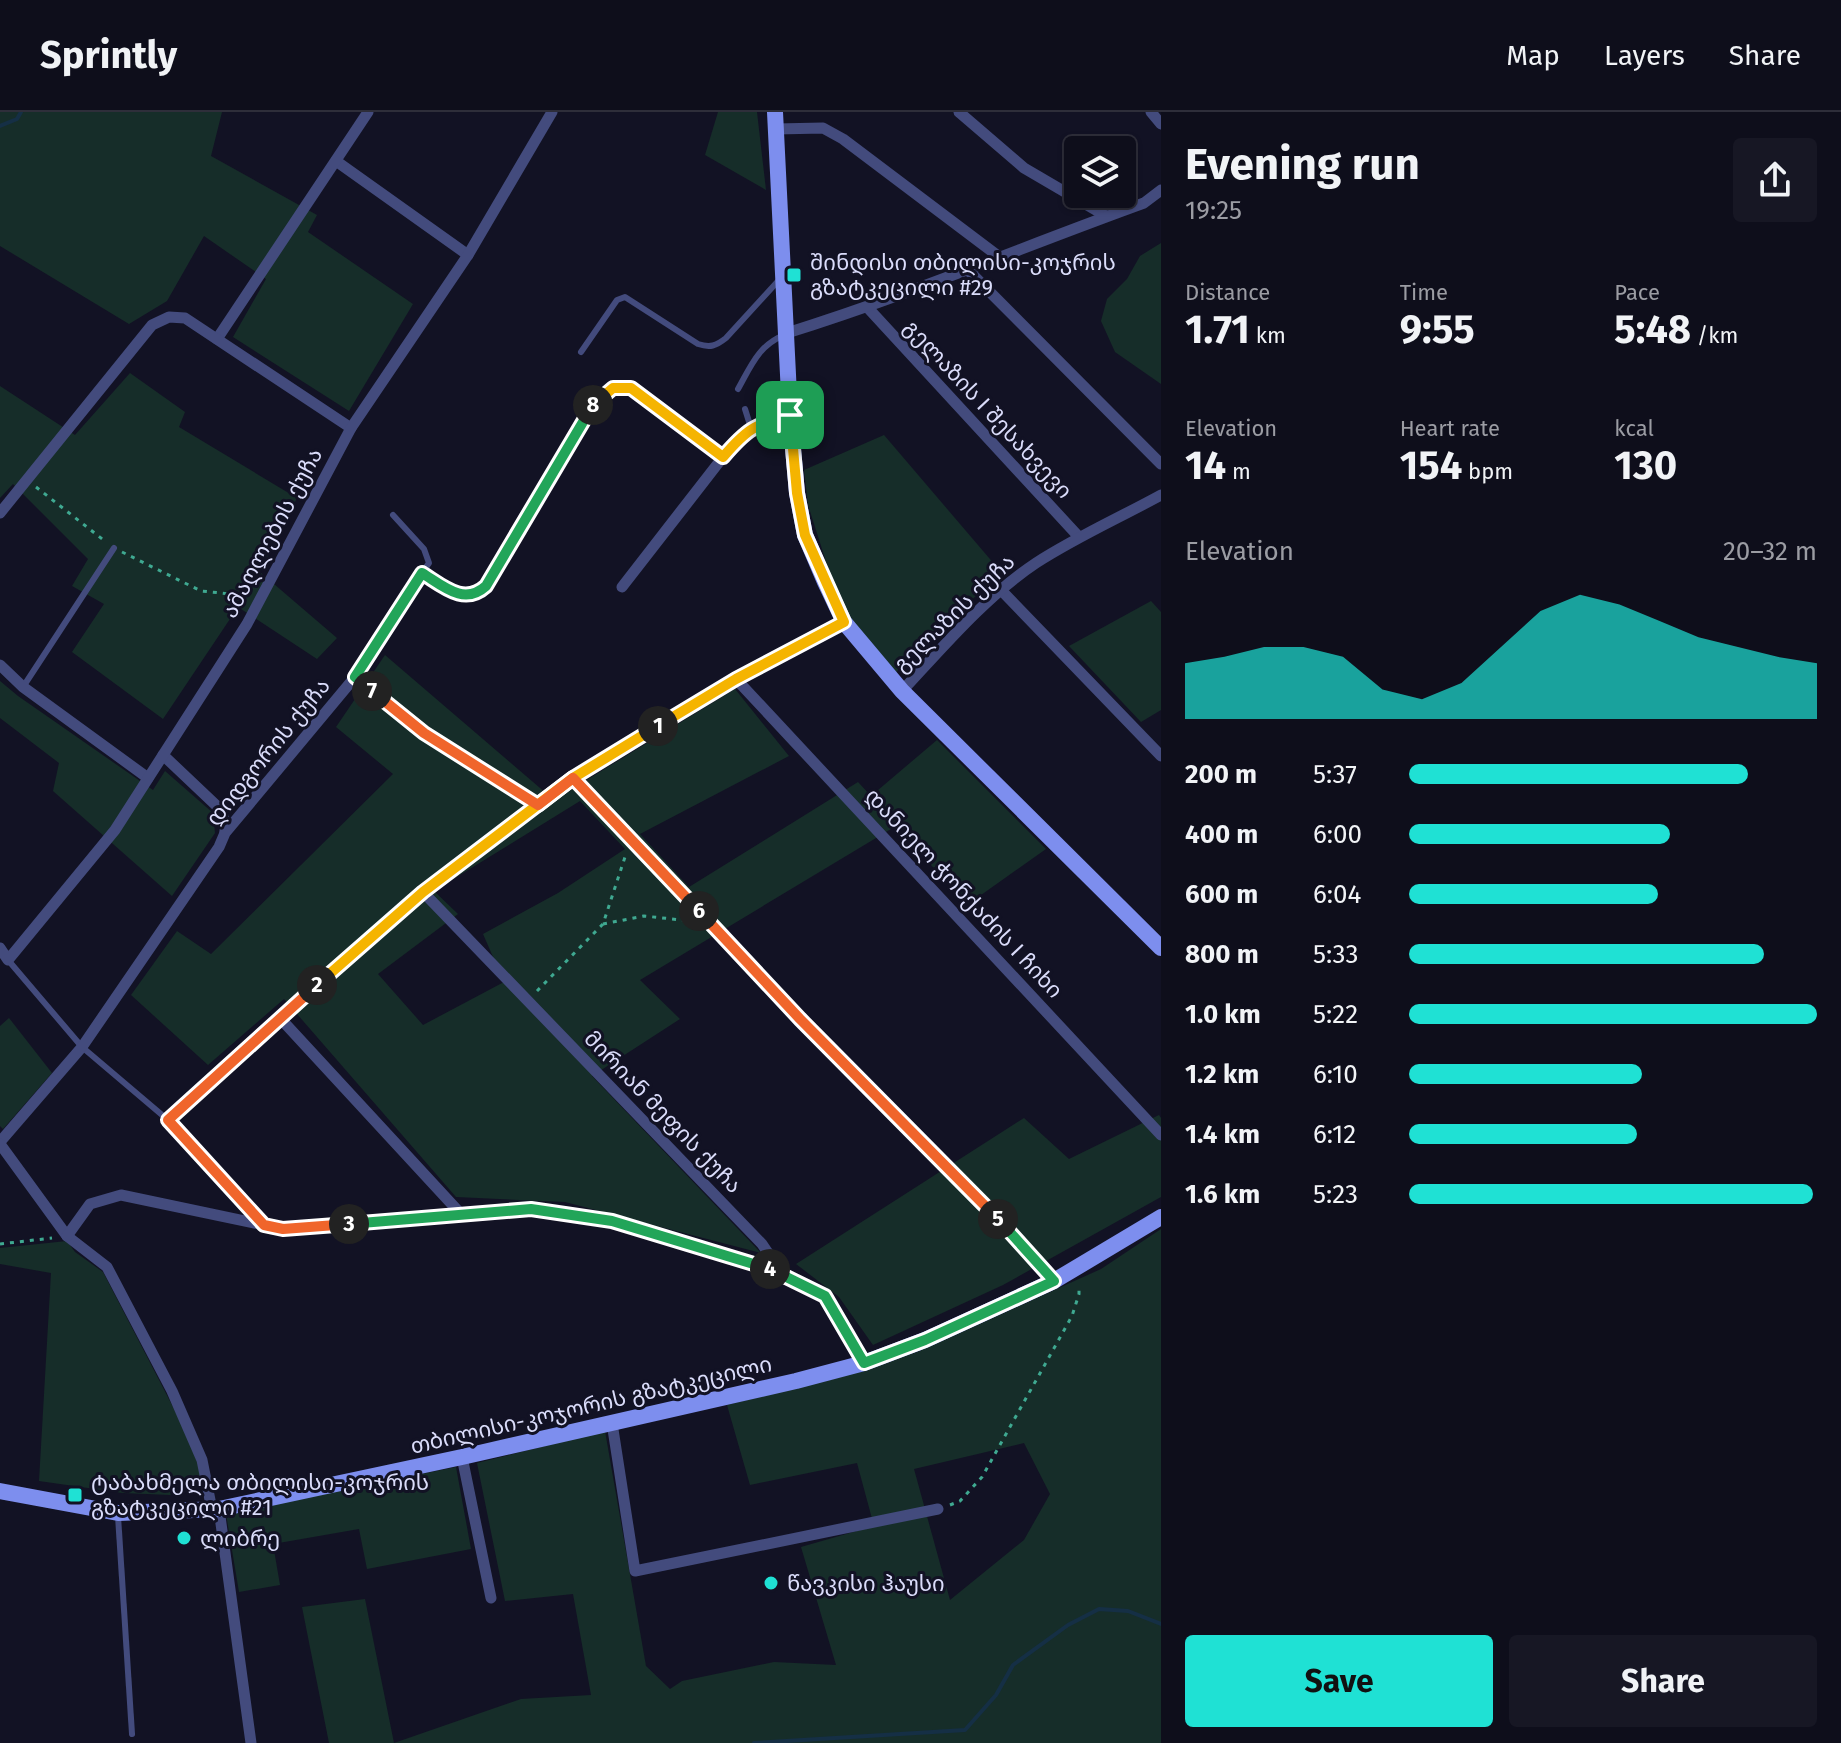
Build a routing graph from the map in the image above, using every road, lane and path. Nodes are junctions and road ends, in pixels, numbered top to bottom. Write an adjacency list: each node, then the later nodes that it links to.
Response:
1 (368, 112): 7 (street)
2 (552, 112): 10 (street, ამაღლების ქუჩა)
3 (959, 112): 9 (street)
4 (1151, 112): 6 (street)
5 (776, 120): 11 (street); 13 (main road)
6 (1161, 124)
7 (336, 161): 10 (street); 16 (street)
8 (1161, 190): 9 (street)
9 (1106, 216): 11 (street)
10 (468, 255): 21 (street, ამაღლების ქუჩა)
11 (1002, 259): 12 (street)
12 (969, 271): 14 (street); 24 (street)
13 (784, 274): 15 (main road); 17 (lane)
14 (868, 308): 15 (street); 29 (street, გელაზის I შესახვევი)
15 (787, 333): 18 (lane); 20 (main road)
16 (217, 339): 21 (street); 25 (street)
17 (581, 352)
18 (738, 389)
19 (745, 409): 22 (lane)
20 (790, 415): 22 (street); 35 (main road)
21 (351, 428): 34 (street, ამაღლების ქუჩა)
22 (751, 428): 23 (street)
23 (723, 457): 31 (street); 32 (street)
24 (1161, 464)
25 (27, 480): 27 (street); 30 (path)
26 (1161, 495): 29 (street, გელაზის ქუჩა)
27 (2, 507)
28 (393, 515): 31 (lane)
29 (1079, 537): 33 (street, გელაზის ქუჩა)
30 (114, 548): 34 (path); 39 (lane)
31 (422, 573): 37 (street, დიდგორის ქუჩა)
32 (622, 587)
33 (1001, 590): 40 (street, გელაზის ქუჩა); 42 (street)
34 (262, 597): 41 (street, ამაღლების ქუჩა)
35 (844, 622): 38 (street); 40 (main road)
36 (0, 665): 39 (street)
37 (355, 677): 45 (street); 46 (street, დიდგორის ქუჩა)
38 (736, 679): 44 (street); 58 (street, დანიელ ჭონქაძის I ჩიხი)
39 (23, 687): 43 (street)
40 (902, 691): 52 (main road)
41 (163, 755): 43 (street, ამაღლების ქუჩა); 46 (street)
42 (1161, 756)
43 (148, 778): 53 (street, ამაღლების ქუჩა)
44 (573, 778): 45 (street); 47 (street)
45 (538, 805): 48 (street)
46 (225, 833): 56 (street, დიდგორის ქუჩა)
47 (631, 839): 49 (street); 50 (path)
48 (423, 892): 54 (street, მირიან მეფის ქუჩა); 55 (street)
49 (710, 923): 50 (path); 67 (street)
50 (603, 924): 54 (path)
51 (0, 948): 53 (street)
52 (1161, 948)
53 (8, 960): 56 (lane)
54 (528, 1001): 66 (street, მირიან მეფის ქუჩა)
55 (280, 1018): 57 (street); 60 (street)
56 (82, 1047): 57 (lane); 59 (street, დიდგორის ქუჩა)
57 (168, 1120): 62 (street)
58 (1161, 1135)
59 (0, 1143): 63 (street)
60 (460, 1213): 62 (street); 66 (street)
61 (1161, 1217): 65 (main road, თბილისი-კოჯორის გზატკეცილი)
62 (264, 1225): 63 (street)
63 (67, 1236): 64 (path); 73 (street)
64 (0, 1244)
65 (1079, 1265): 67 (main road, თბილისი-კოჯორის გზატკეცილი); 72 (path)
66 (781, 1272): 68 (street, მირიან მეფის ქუჩა)
67 (1054, 1281): 68 (main road, თბილისი-კოჯორის გზატკეცილი)
68 (864, 1363): 69 (main road, თბილისი-კოჯორის გზატკეცილი)
69 (612, 1423): 70 (main road, თბილისი-კოჯორის გზატკეცილი); 72 (street)
70 (462, 1457): 73 (main road, თბილისი-კოჯორის გზატკეცილი); 75 (street)
71 (0, 1491): 74 (main road, თბილისი-კოჯორის გზატკეცილი)
72 (938, 1509)
73 (216, 1510): 74 (main road, თბილისი-კოჯორის გზატკეცილი); 77 (street)
74 (118, 1513): 76 (lane)
75 (491, 1598)
76 (132, 1734)
77 (251, 1743)

